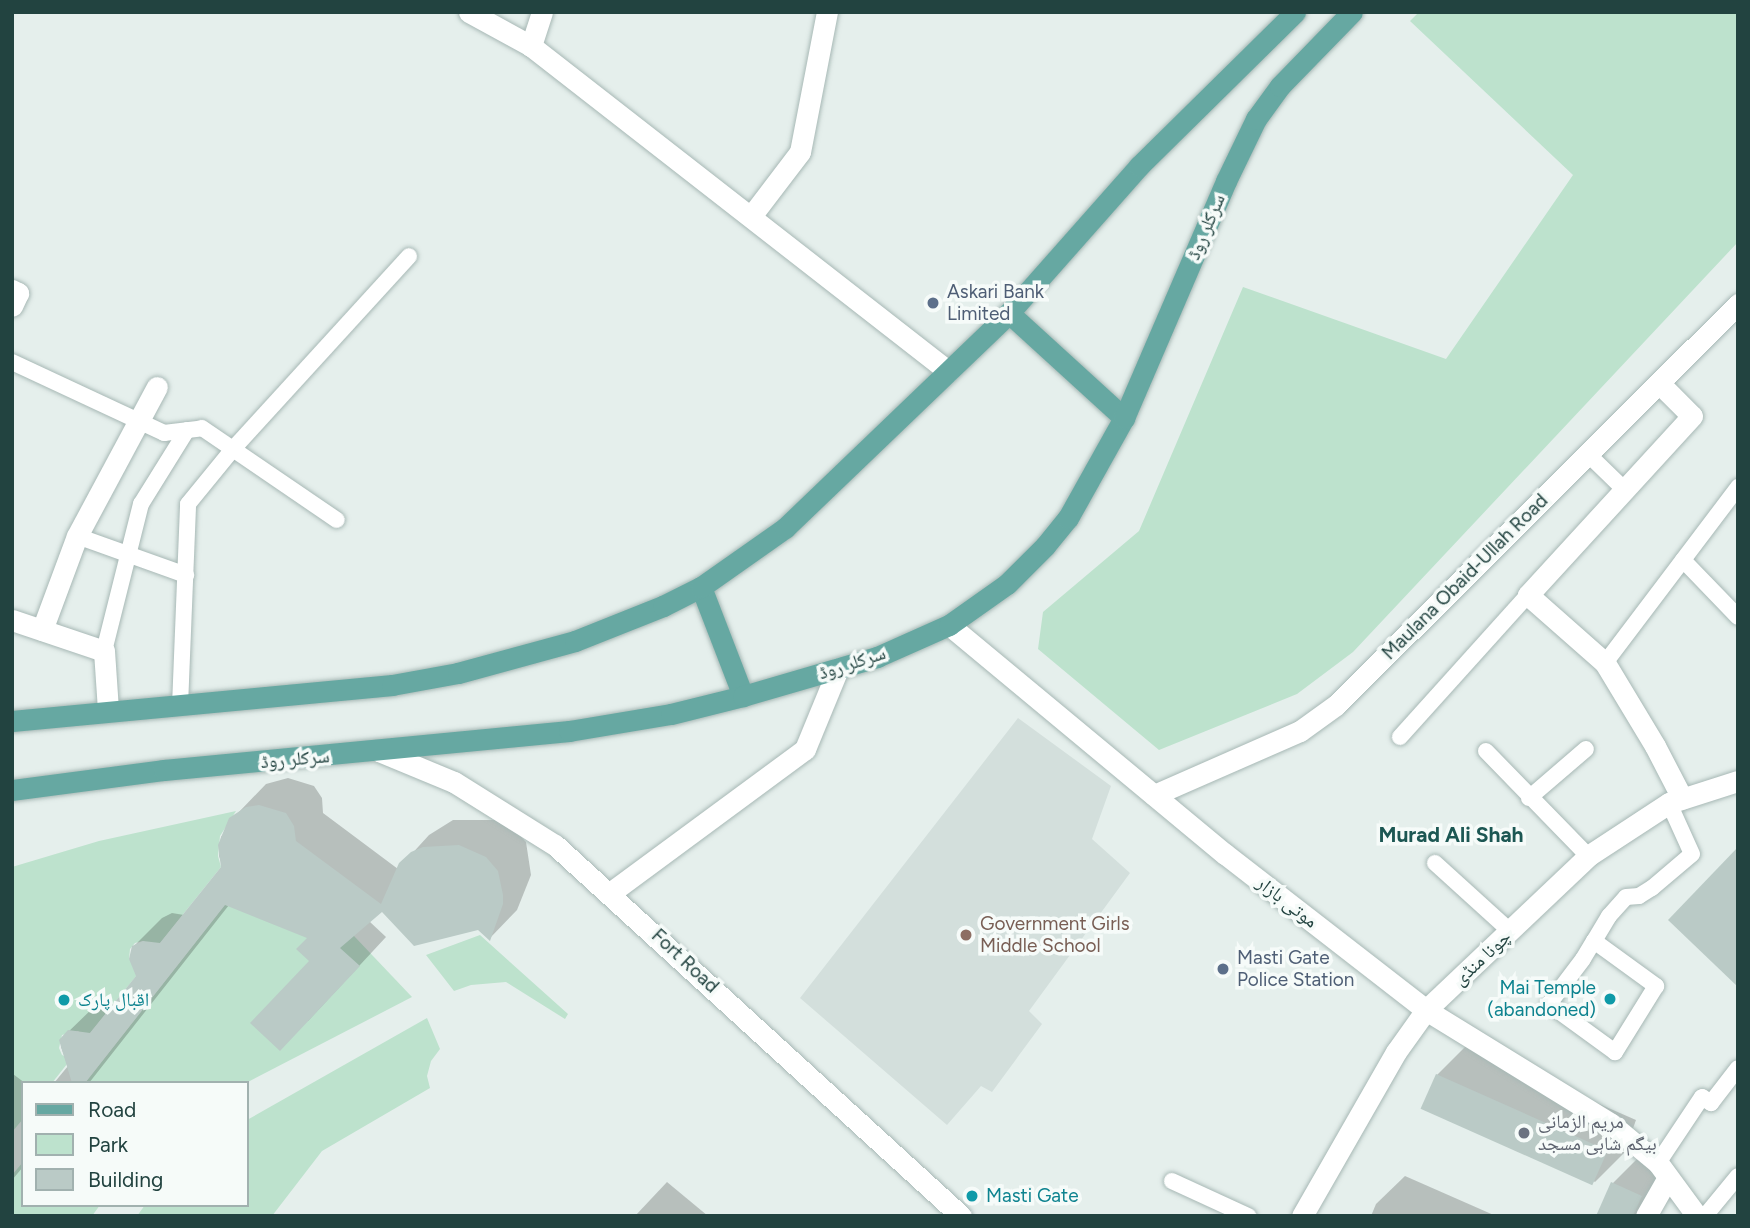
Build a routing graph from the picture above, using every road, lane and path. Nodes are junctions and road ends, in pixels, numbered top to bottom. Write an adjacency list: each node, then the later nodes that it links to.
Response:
1 (469, 12): 6 (street)
2 (542, 12): 6 (street)
3 (828, 12): 7 (street)
4 (1295, 12): 12 (main road)
5 (1352, 12): 17 (main road, سرکلر روڈ)
6 (531, 46): 7 (street)
7 (752, 215): 14 (street)
8 (409, 256): 20 (lane)
9 (12, 290): 11 (street)
10 (1738, 304): 48 (street, Maulana Obaid-Ullah Road)
11 (12, 306)
12 (1009, 313): 14 (main road); 17 (main road)
13 (12, 362): 18 (lane)
14 (948, 371): 29 (main road)
15 (157, 387): 18 (street)
16 (1665, 390): 23 (street)
17 (1124, 418): 33 (main road, سرکلر روڈ)
18 (139, 420): 19 (lane); 25 (street)
19 (187, 430): 20 (lane); 26 (lane)
20 (233, 449): 24 (lane); 28 (lane)
21 (1594, 460): 23 (lane)
22 (1738, 487): 27 (lane)
23 (1625, 489): 30 (street)
24 (337, 520)
25 (77, 536): 26 (lane); 34 (street)
26 (129, 555): 28 (lane); 35 (lane)
27 (1683, 560): 31 (lane); 36 (lane)
28 (186, 575): 39 (lane)
29 (701, 587): 38 (main road); 39 (main road)
30 (1528, 594): 36 (street); 42 (lane)
31 (1738, 617)
32 (12, 620): 34 (street)
33 (949, 625): 37 (main road, سرکلر روڈ); 48 (street, موتی بازار)
34 (42, 630): 35 (street)
35 (104, 652): 40 (street)
36 (1605, 663): 50 (street)
37 (838, 669): 38 (main road, سرکلر روڈ); 53 (street)
38 (743, 696): 44 (main road, سرکلر روڈ)
39 (180, 705): 40 (main road)
40 (108, 710): 41 (main road)
41 (12, 721)
42 (1400, 737)
43 (1586, 749): 49 (lane)
44 (379, 751): 47 (main road, سرکلر روڈ); 53 (street, Fort Road)
45 (1486, 751): 49 (lane)
46 (1738, 781): 50 (street, چونا منڈی)
47 (12, 790)
48 (1154, 795): 56 (street, موتی بازار)
49 (1529, 798): 51 (lane)
50 (1675, 801): 51 (street, چونا منڈی); 55 (lane)
51 (1588, 856): 54 (street, چونا منڈی)
52 (1435, 863): 54 (lane)
53 (610, 892): 61 (street, Fort Road)
54 (1511, 932): 56 (street, چونا منڈی)
55 (1594, 941): 55 (lane)
56 (1426, 1010): 58 (street, موتی بازار); 63 (street, چونا منڈی)
57 (1738, 1068): 58 (lane)
58 (1662, 1171): 64 (street); 65 (street, موتی بازار)
59 (1738, 1176): 66 (lane)
60 (1172, 1181): 62 (lane)
61 (961, 1216)
62 (1248, 1216)
63 (1303, 1216)
64 (1646, 1216)
65 (1697, 1216)
66 (1705, 1216)

